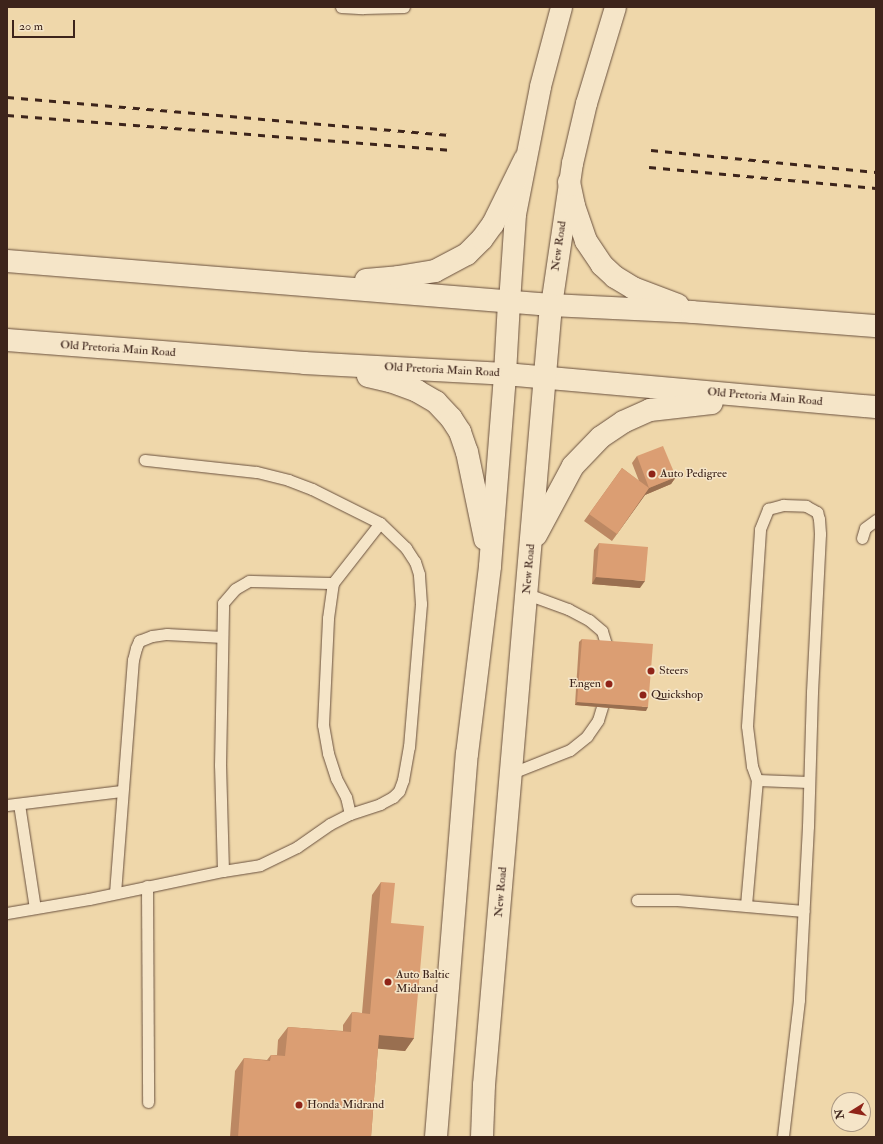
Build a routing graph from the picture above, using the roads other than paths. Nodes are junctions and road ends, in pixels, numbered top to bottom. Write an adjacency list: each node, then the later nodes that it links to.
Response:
1 (341, 7): 2 (lane)
2 (404, 7)
3 (561, 7): 5 (street)
4 (615, 7): 6 (street, New Road)
5 (525, 159): 8 (main road); 9 (street)
6 (568, 182): 10 (street, New Road); 11 (main road)
7 (7, 261): 8 (main road)
8 (293, 285): 9 (main road)
9 (509, 302): 10 (main road); 15 (main road)
10 (551, 305): 11 (main road); 16 (main road, New Road)
11 (692, 312): 12 (main road)
12 (876, 326)
13 (7, 340): 14 (main road, Old Pretoria Main Road)
14 (304, 363): 15 (main road, Old Pretoria Main Road); 24 (main road)
15 (505, 374): 16 (main road, Old Pretoria Main Road); 24 (main road)
16 (544, 377): 17 (main road, Old Pretoria Main Road); 23 (main road, New Road)
17 (784, 399): 18 (main road, Old Pretoria Main Road); 23 (main road)
18 (876, 407)
19 (145, 460): 21 (lane)
20 (876, 520): 22 (lane)
21 (380, 523): 25 (lane); 36 (lane)
22 (862, 538)
23 (532, 542): 26 (main road, New Road)
24 (490, 566): 46 (main road)
25 (333, 583): 27 (lane); 36 (lane)
26 (527, 594): 28 (lane); 30 (main road, New Road)
27 (222, 637): 33 (lane); 37 (lane)
28 (606, 644)
29 (602, 708): 30 (lane)
30 (512, 774): 47 (main road, New Road)
31 (757, 780): 32 (lane); 32 (lane); 41 (lane)
32 (809, 782): 43 (lane)
33 (121, 791): 34 (lane); 39 (lane)
34 (19, 804): 35 (lane); 42 (lane)
35 (7, 805)
36 (350, 814): 37 (lane)
37 (223, 871): 38 (lane)
38 (147, 886): 39 (lane); 45 (lane)
39 (115, 893): 42 (lane)
40 (637, 900): 41 (lane)
41 (746, 905): 43 (lane)
42 (35, 908): 44 (lane)
43 (804, 911): 48 (lane)
44 (7, 913)
45 (148, 1102)
46 (436, 1137)
47 (482, 1137)
48 (783, 1137)

